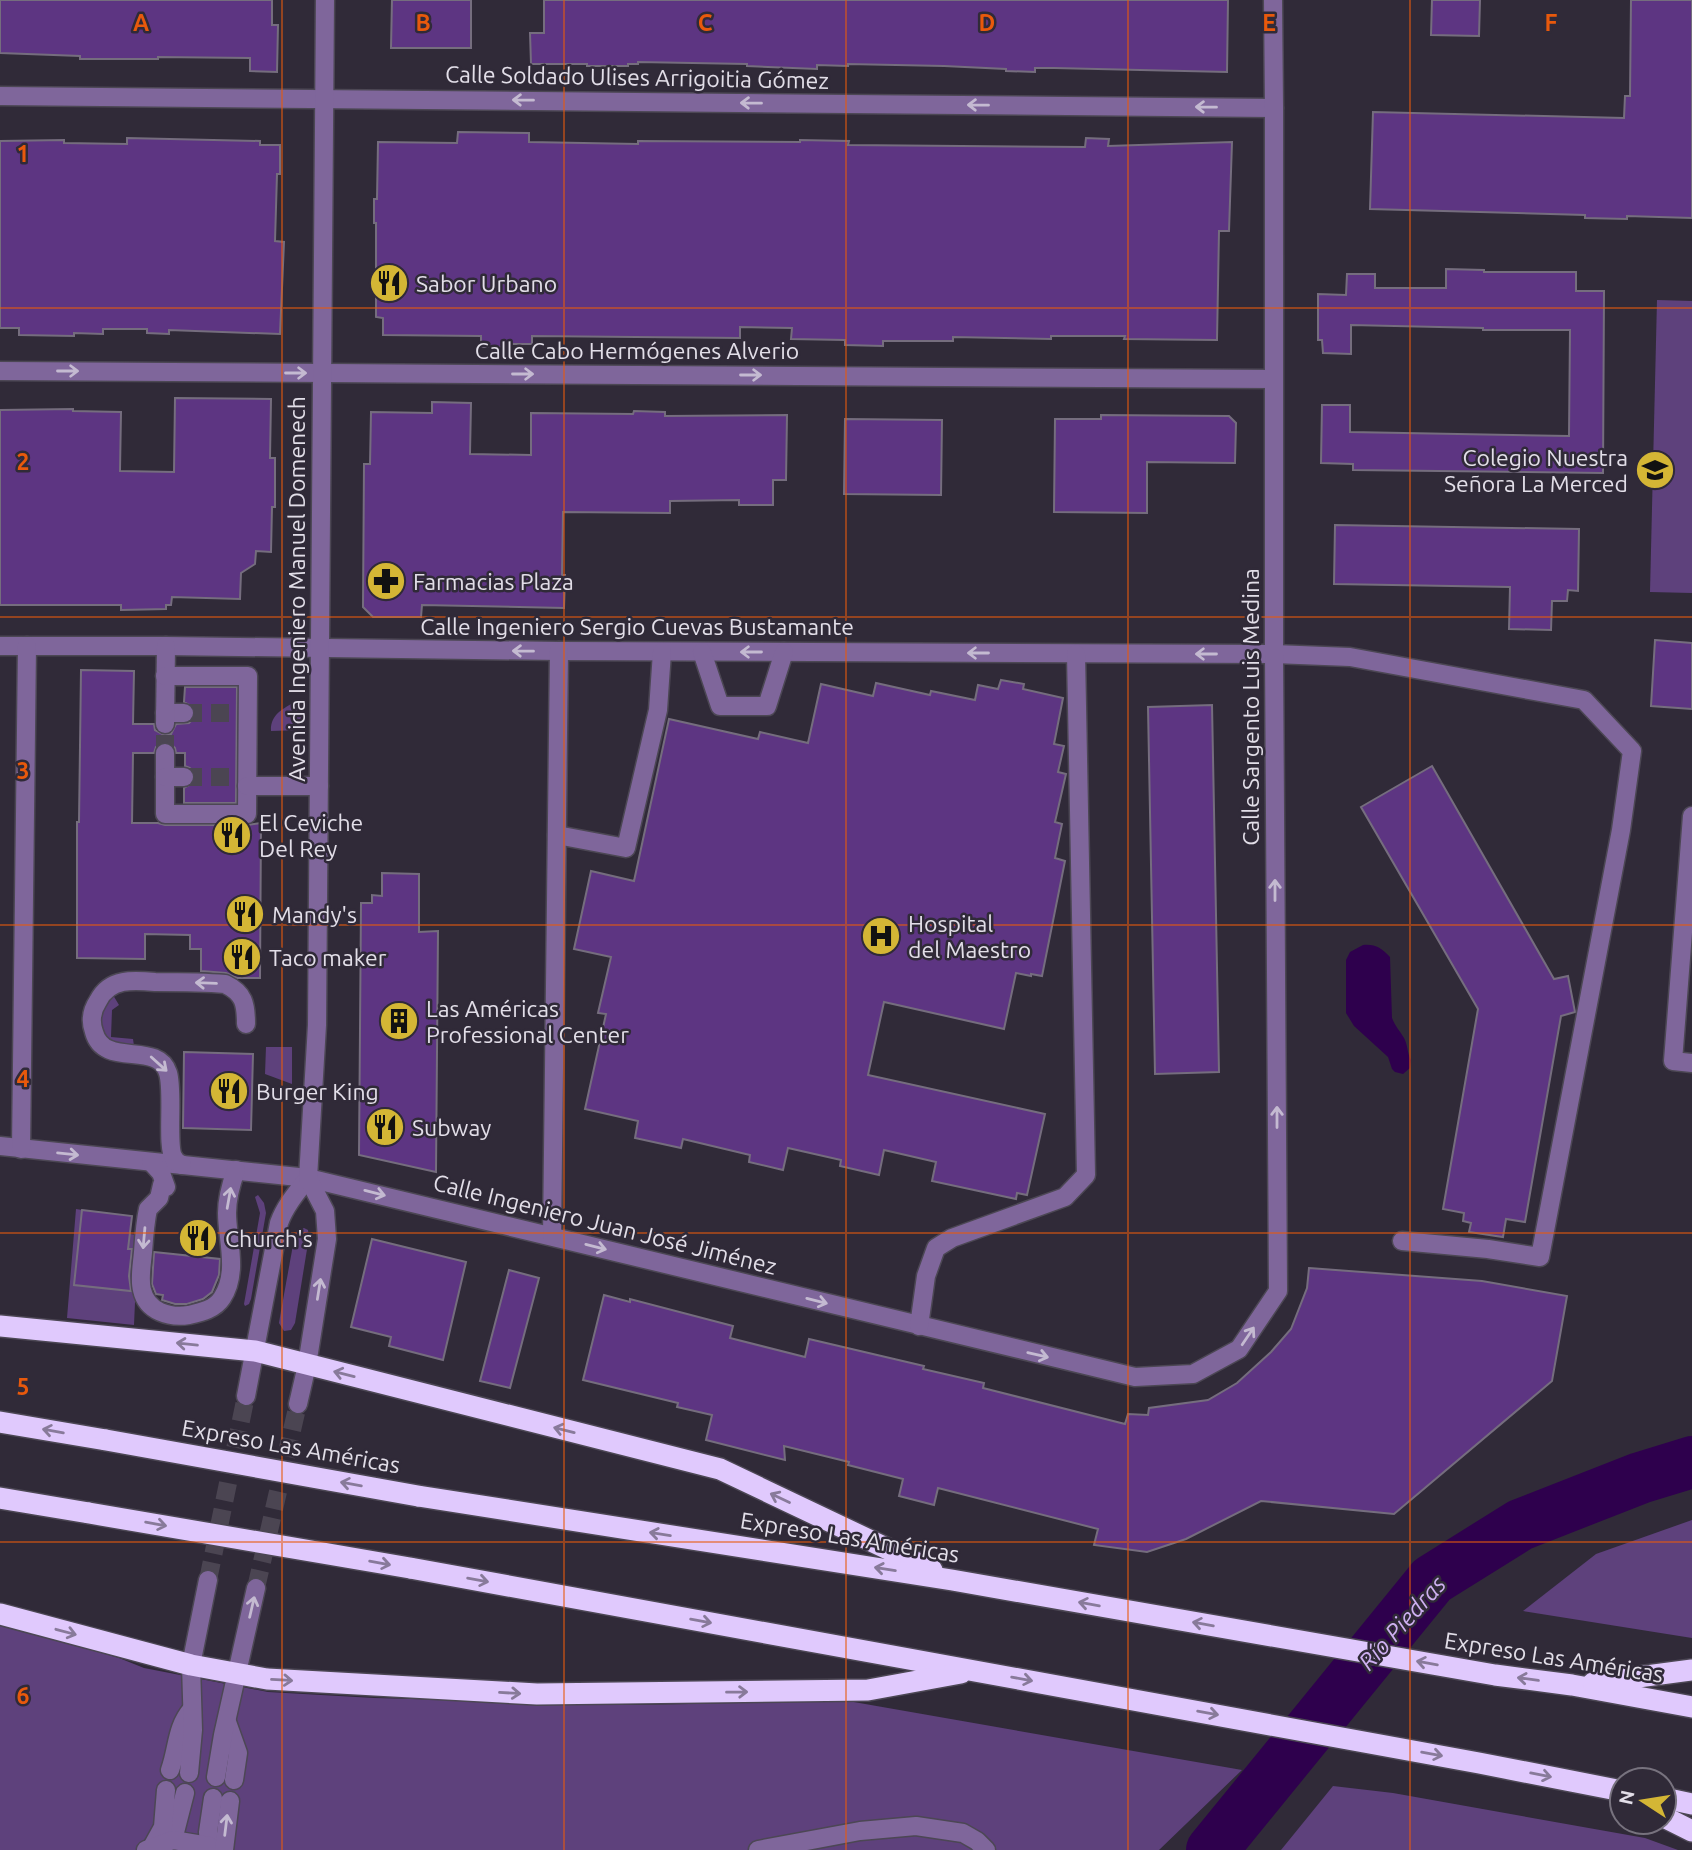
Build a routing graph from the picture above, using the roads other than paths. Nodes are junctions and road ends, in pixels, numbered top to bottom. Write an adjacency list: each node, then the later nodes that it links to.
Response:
1 (325, 0): 4 (street, Avenida Ingeniero Manuel Domenech)
2 (1273, 0): 5 (street, Calle Sargento Luis Medina)
3 (0, 96): 4 (street, Calle Soldado Ulises Arrigoitia Gómez)
4 (325, 99): 5 (street, Calle Soldado Ulises Arrigoitia Gómez, one-way to 4); 7 (street, Avenida Ingeniero Manuel Domenech)
5 (1274, 108): 8 (street, Calle Sargento Luis Medina)
6 (0, 371): 7 (street, Calle Cabo Hermógenes Alverio, one-way to 7)
7 (322, 373): 8 (street, Calle Cabo Hermógenes Alverio, one-way to 8); 12 (street, Avenida Ingeniero Manuel Domenech)
8 (1273, 379): 18 (street, Calle Sargento Luis Medina)
9 (0, 646): 10 (street, Calle Ingeniero Sergio Cuevas Bustamante)
10 (27, 646): 11 (street, Calle Ingeniero Sergio Cuevas Bustamante); 31 (street)
11 (166, 646): 12 (street, Calle Ingeniero Sergio Cuevas Bustamante); 19 (street)
12 (320, 648): 13 (street, Calle Ingeniero Sergio Cuevas Bustamante, one-way to 12); 25 (street, Avenida Ingeniero Manuel Domenech)
13 (559, 651): 14 (street, Calle Ingeniero Sergio Cuevas Bustamante); 27 (street)
14 (662, 652): 15 (street, Calle Ingeniero Sergio Cuevas Bustamante); 27 (street)
15 (702, 652): 16 (street, Calle Ingeniero Sergio Cuevas Bustamante, one-way to 15); 16 (street)
16 (784, 652): 17 (street, Calle Ingeniero Sergio Cuevas Bustamante, one-way to 16)
17 (1076, 654): 18 (street, Calle Ingeniero Sergio Cuevas Bustamante, one-way to 17); 39 (street)
18 (1274, 654): 37 (street, Calle Ingeniero Sergio Cuevas Bustamante); 42 (street, Calle Sargento Luis Medina, one-way to 18)
19 (165, 676): 20 (street); 24 (street)
20 (184, 713)
21 (165, 753): 22 (street)
22 (165, 777): 23 (street); 24 (street)
23 (184, 777)
24 (244, 780): 25 (street)
25 (319, 786): 35 (street, Avenida Ingeniero Manuel Domenech)
26 (1692, 816): 29 (street)
27 (557, 835): 36 (street)
28 (246, 1024): 33 (street, one-way to 33)
29 (1692, 1063)
30 (0, 1146): 31 (street, Calle Ingeniero Juan José Jiménez)
31 (20, 1149): 32 (street, Calle Ingeniero Juan José Jiménez, one-way to 32)
32 (151, 1162): 33 (street, Calle Ingeniero Juan José Jiménez); 34 (street, one-way to 34)
33 (182, 1165): 34 (street, Calle Ingeniero Juan José Jiménez)
34 (236, 1170): 35 (street, Calle Ingeniero Juan José Jiménez)
35 (308, 1178): 36 (street, Calle Ingeniero Juan José Jiménez, one-way to 36); 40 (street); 41 (street, Avenida Ingeniero Manuel Domenech, one-way to 35)
36 (552, 1236): 39 (street, Calle Ingeniero Juan José Jiménez, one-way to 39)
37 (1402, 1241)
38 (0, 1326): 40 (highway, one-way to 38)
39 (919, 1326): 42 (street, Calle Ingeniero Juan José Jiménez, one-way to 42)
40 (255, 1351): 41 (highway); 43 (street)
41 (307, 1365): 44 (street, Avenida Ingeniero Manuel Domenech); 48 (highway, one-way to 41)
42 (1193, 1374)
43 (246, 1395)
44 (298, 1404)
45 (0, 1422): 48 (highway, Expreso Las Américas, one-way to 45, bridge)
46 (0, 1498): 52 (highway, one-way to 52, bridge)
47 (208, 1580): 51 (street)
48 (952, 1580): 55 (highway, Expreso Las Américas, one-way to 48)
49 (256, 1588): 54 (street, one-way to 49)
50 (0, 1614): 51 (highway, one-way to 51)
51 (191, 1665): 54 (highway); 57 (street)
52 (974, 1670): 54 (highway, one-way to 52); 63 (highway, one-way to 63)
53 (1692, 1670): 55 (highway)
54 (237, 1673): 58 (street)
55 (1572, 1685): 56 (highway, Expreso Las Américas)
56 (1692, 1707)
57 (192, 1709): 59 (street); 60 (street)
58 (225, 1728): 59 (street); 62 (street)
59 (193, 1730): 61 (street)
60 (170, 1770)
61 (189, 1773)
62 (225, 1779)
63 (1608, 1788)
64 (166, 1790): 68 (street)
65 (185, 1793): 67 (street)
66 (221, 1799): 69 (street, one-way to 66)
67 (173, 1840): 68 (street); 69 (street)
68 (149, 1849)
69 (216, 1849)
70 (758, 1850): 71 (street)
71 (986, 1850)

